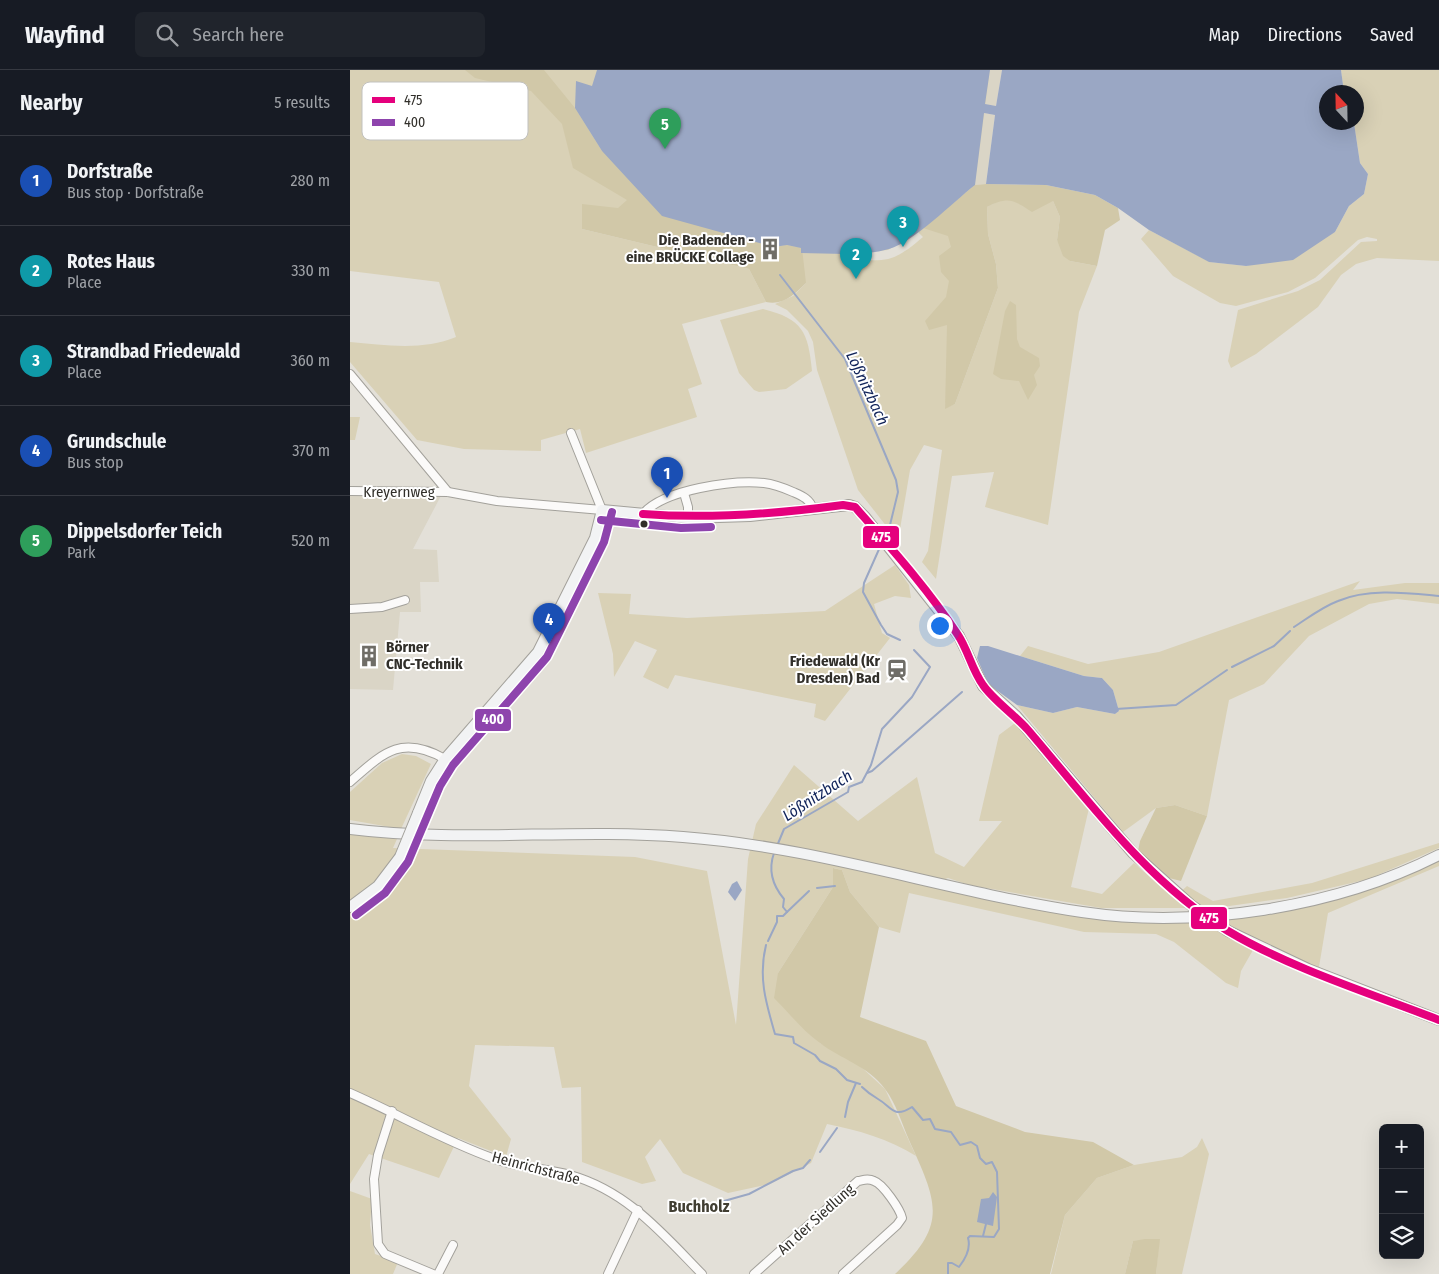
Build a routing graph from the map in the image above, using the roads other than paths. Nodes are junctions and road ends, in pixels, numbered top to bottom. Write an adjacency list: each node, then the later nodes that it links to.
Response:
1 (350, 374): 4 (street)
2 (571, 433): 7 (street)
3 (350, 491): 4 (street, Kreyernweg)
4 (448, 492): 7 (street, Kreyernweg)
5 (684, 494): 6 (street); 8 (street); 9 (street)
6 (813, 509): 9 (street); 17 (street, bridge)
7 (602, 510): 8 (street); 12 (street)
8 (643, 514): 9 (street)
9 (688, 518)
10 (405, 600): 11 (street)
11 (350, 609)
12 (445, 759): 13 (street); 16 (street, bridge)
13 (350, 782)
14 (350, 829): 15 (street)
15 (1439, 855)
16 (350, 907)
17 (1439, 1020)
18 (350, 1093): 19 (street, Heinrichstraße)
19 (392, 1111): 20 (street, Heinrichstraße); 22 (street)
20 (638, 1210): 24 (street); 25 (street, Heinrichstraße)
21 (453, 1245): 23 (street)
22 (433, 1274)
23 (438, 1274)
24 (608, 1274)
25 (702, 1274)
26 (754, 1274): 27 (street, An der Siedlung)
27 (843, 1274)

